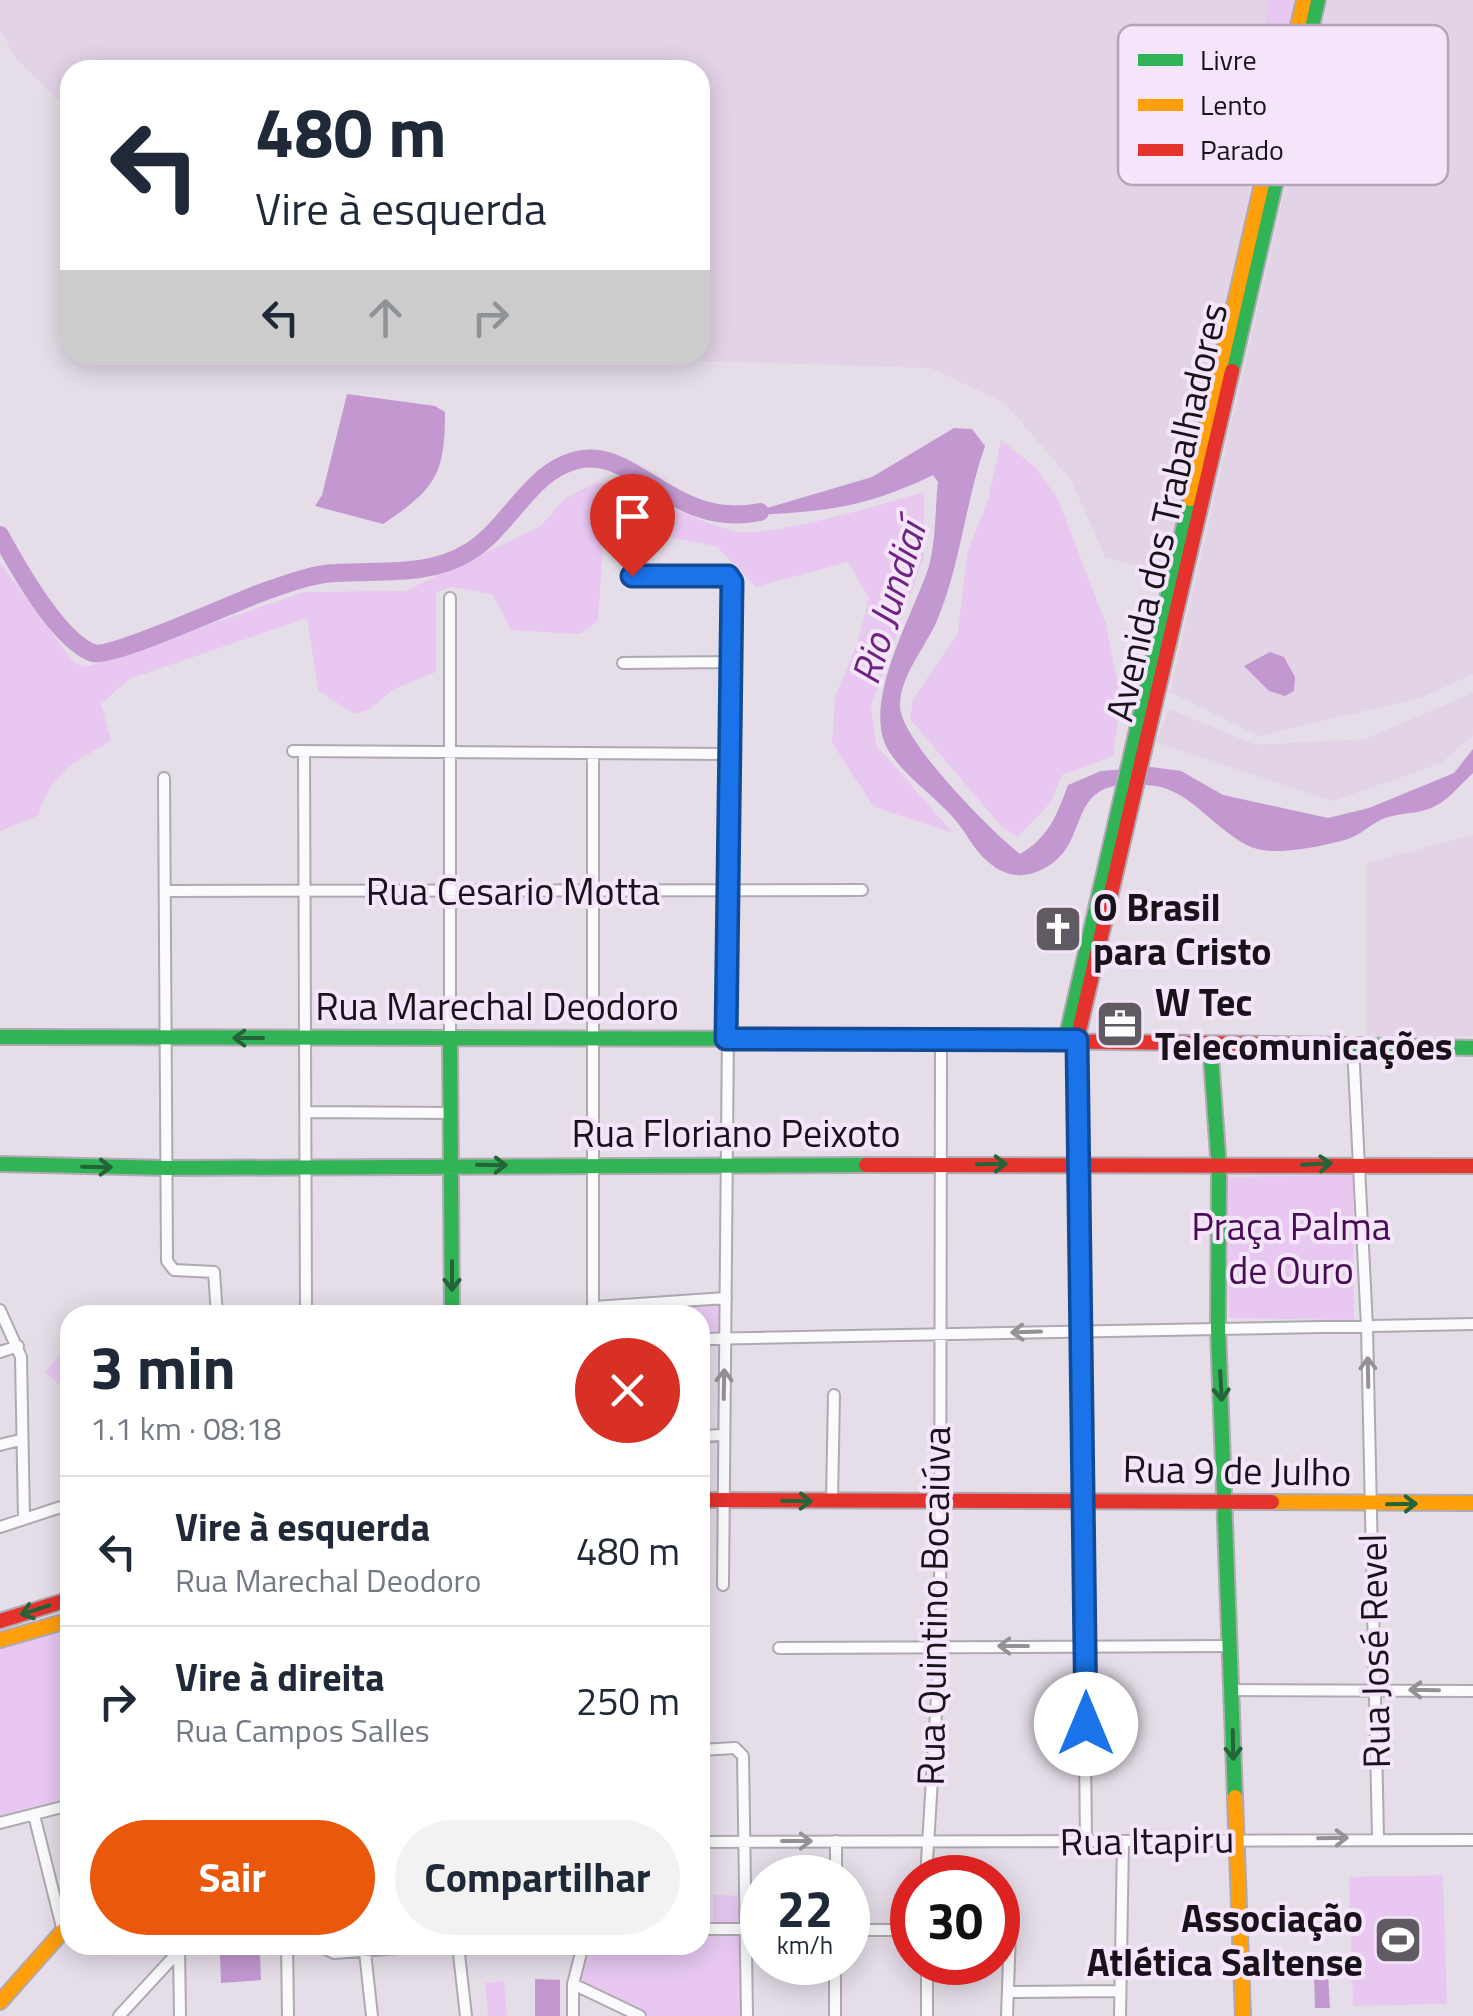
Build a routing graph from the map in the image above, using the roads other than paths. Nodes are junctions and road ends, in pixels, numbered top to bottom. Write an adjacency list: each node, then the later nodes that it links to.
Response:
1 (1304, 0): 3 (main road, Avenida dos Trabalhadores)
2 (1318, 0): 4 (main road, Avenida dos Trabalhadores)
3 (1298, 25)
4 (1312, 25)
5 (1263, 185): 11 (main road, Avenida dos Trabalhadores)
6 (1273, 185): 11 (main road, Avenida dos Trabalhadores)
7 (632, 576): 9 (street)
8 (450, 598): 12 (street)
9 (730, 662): 10 (street); 13 (street)
10 (623, 663)
11 (1137, 746): 28 (main road, Avenida dos Trabalhadores)
12 (451, 750): 14 (street); 18 (street); 21 (street)
13 (728, 754): 14 (street); 20 (street)
14 (593, 756): 19 (street)
15 (164, 778): 17 (street)
16 (862, 890): 20 (street, Rua Cesario Motta)
17 (165, 891): 21 (street, Rua Cesario Motta); 23 (street)
18 (451, 891): 19 (street, Rua Cesario Motta); 21 (street, Rua Cesario Motta); 25 (street)
19 (592, 891): 20 (street, Rua Cesario Motta); 26 (street)
20 (728, 891): 27 (street)
21 (304, 892): 24 (street)
22 (0, 1037): 23 (main road, Rua Marechal Deodoro)
23 (166, 1038): 24 (main road, Rua Marechal Deodoro, one-way to 23); 43 (street)
24 (307, 1038): 25 (main road, Rua Marechal Deodoro); 33 (street)
25 (450, 1038): 26 (main road, Rua Marechal Deodoro); 34 (main road)
26 (591, 1038): 27 (main road, Rua Marechal Deodoro); 42 (street)
27 (726, 1039): 29 (main road, Rua Marechal Deodoro); 39 (street)
28 (1072, 1039): 29 (main road, Rua Marechal Deodoro); 30 (main road, Rua Marechal Deodoro); 36 (street)
29 (941, 1042): 40 (street, Rua Quintino Bocaiúva)
30 (1210, 1044): 31 (main road, Rua Marechal Deodoro); 45 (main road)
31 (1353, 1046): 32 (main road, Rua Marechal Deodoro); 35 (street, Rua José Revel)
32 (1473, 1048)
33 (306, 1112): 34 (street); 44 (street)
34 (452, 1113): 38 (main road)
35 (1358, 1162): 41 (main road, Rua Floriano Peixoto); 45 (main road, Rua Floriano Peixoto, one-way to 35); 54 (street, Rua José Revel)
36 (1077, 1163): 40 (main road, Rua Floriano Peixoto, one-way to 36); 45 (main road, Rua Floriano Peixoto); 56 (street)
37 (0, 1164): 43 (main road, Rua Floriano Peixoto, one-way to 43)
38 (452, 1164): 42 (main road, Rua Floriano Peixoto, one-way to 42); 44 (main road, Rua Floriano Peixoto); 49 (main road, one-way to 49)
39 (727, 1165): 40 (main road, Rua Floriano Peixoto); 42 (main road, Rua Floriano Peixoto); 46 (street)
40 (938, 1165): 57 (street, Rua Quintino Bocaiúva)
41 (1473, 1166)
42 (593, 1167): 50 (street)
43 (168, 1168): 44 (main road, Rua Floriano Peixoto); 47 (street)
44 (306, 1168): 48 (street)
45 (1219, 1169): 55 (main road)
46 (726, 1298): 51 (street); 58 (street)
47 (217, 1305)
48 (306, 1305)
49 (452, 1305)
50 (594, 1305)
51 (655, 1305)
52 (0, 1310): 60 (street)
53 (1473, 1324): 54 (street)
54 (1368, 1327): 55 (street); 74 (street, Rua José Revel, one-way to 54)
55 (1218, 1328): 56 (street); 71 (main road, one-way to 71)
56 (1082, 1330): 57 (street, one-way to 57); 70 (street)
57 (938, 1334): 58 (street); 72 (street, Rua Quintino Bocaiúva)
58 (725, 1338): 59 (street); 63 (street, one-way to 58)
59 (710, 1339)
60 (18, 1346): 61 (street); 65 (street)
61 (0, 1352)
62 (834, 1395): 69 (street)
63 (723, 1434): 64 (street); 68 (street)
64 (710, 1435)
65 (20, 1440): 66 (street); 76 (street)
66 (0, 1446)
67 (710, 1500): 68 (main road, Rua 9 de Julho)
68 (724, 1500): 69 (main road, Rua 9 de Julho, one-way to 69); 78 (street)
69 (832, 1501): 72 (main road, Rua 9 de Julho)
70 (1085, 1501): 71 (main road, Rua 9 de Julho); 72 (main road, Rua 9 de Julho); 84 (street)
71 (1227, 1501): 74 (main road, Rua 9 de Julho); 85 (main road)
72 (938, 1502): 83 (street, Rua Quintino Bocaiúva)
73 (1473, 1503): 74 (main road, Rua 9 de Julho, one-way to 73)
74 (1370, 1505): 87 (street, Rua José Revel)
75 (60, 1507): 76 (street)
76 (24, 1520): 77 (street)
77 (0, 1527)
78 (723, 1585)
79 (60, 1602): 80 (main road, one-way to 80)
80 (0, 1621)
81 (60, 1623): 82 (main road)
82 (0, 1640)
83 (940, 1646): 84 (street, one-way to 83); 86 (street); 96 (street, Rua Quintino Bocaiúva)
84 (1086, 1646): 85 (street); 100 (street)
85 (1230, 1646): 88 (main road)
86 (779, 1648)
87 (1374, 1689): 88 (street); 89 (street, one-way to 87); 94 (street, Rua José Revel)
88 (1232, 1690): 95 (main road, one-way to 95)
89 (1473, 1691)
90 (710, 1749): 98 (street)
91 (60, 1808): 92 (street)
92 (34, 1815): 93 (street); 106 (street)
93 (0, 1823)
94 (1378, 1838): 95 (street, Rua Itapiru, one-way to 94); 97 (street, Rua Itapiru)
95 (1235, 1839): 101 (street, Rua Itapiru); 136 (main road)
96 (926, 1840): 99 (street, Rua Itapiru); 100 (street, Rua Itapiru); 105 (street, Rua Quintino Bocaiúva)
97 (1473, 1840)
98 (744, 1841): 99 (street, Rua Itapiru, one-way to 99); 102 (street, Rua Itapiru); 103 (street)
99 (836, 1841): 104 (street)
100 (1086, 1841): 101 (street, Rua Itapiru)
101 (1123, 1841): 121 (street)
102 (710, 1842)
103 (744, 1855)
104 (836, 1855)
105 (926, 1855)
106 (60, 1903)
107 (710, 1929): 108 (street)
108 (740, 1929)
109 (60, 1935): 123 (main road)
110 (173, 1955): 124 (street)
111 (179, 1955): 125 (street)
112 (287, 1955): 126 (street)
113 (364, 1955): 127 (street)
114 (459, 1955): 128 (street)
115 (580, 1955): 116 (street)
116 (573, 1984): 129 (street); 130 (street)
117 (747, 1985): 131 (street)
118 (835, 1985): 132 (street)
119 (927, 1985): 133 (street)
120 (1008, 1985): 122 (street)
121 (1120, 1990): 122 (street); 135 (street)
122 (1008, 1992): 134 (street)
123 (0, 2002)
124 (120, 2016)
125 (180, 2016)
126 (288, 2016)
127 (372, 2016)
128 (466, 2016)
129 (573, 2016)
130 (640, 2016)
131 (748, 2016)
132 (834, 2016)
133 (926, 2016)
134 (1007, 2016)
135 (1120, 2016)
136 (1243, 2016)

